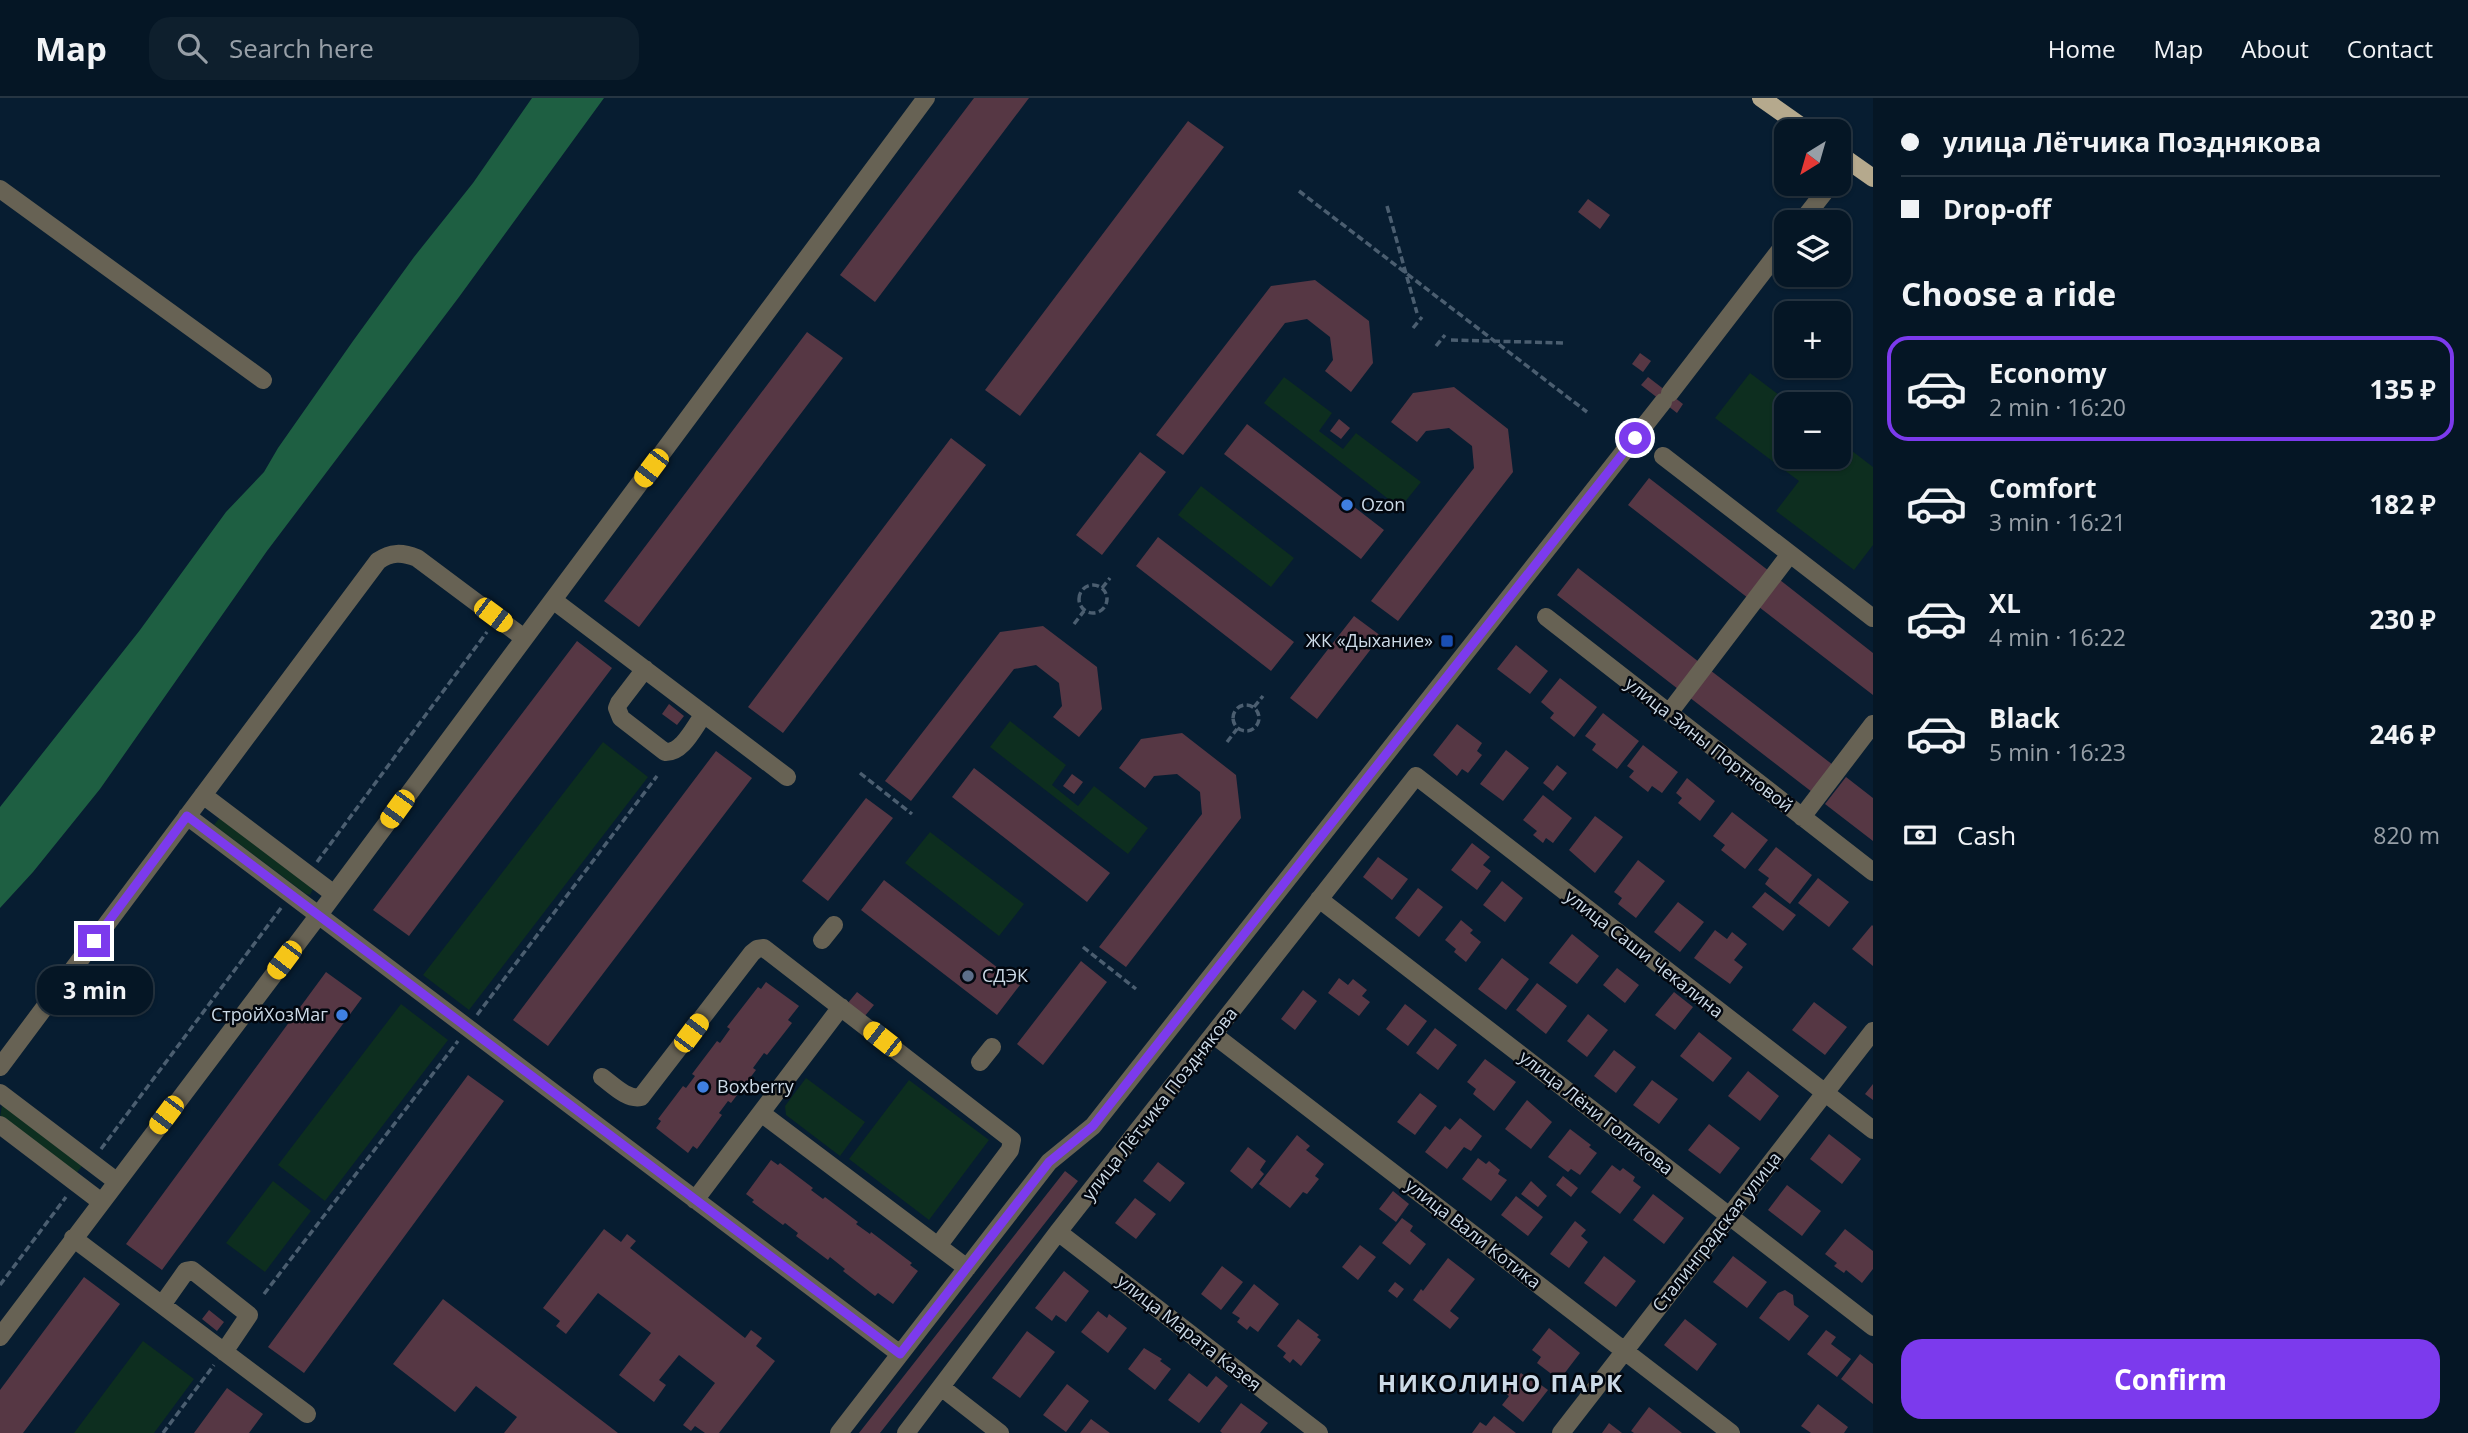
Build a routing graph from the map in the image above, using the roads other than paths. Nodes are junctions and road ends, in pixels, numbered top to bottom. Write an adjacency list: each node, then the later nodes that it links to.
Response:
1 (926, 98): 13 (street)
2 (1761, 98): 3 (main road)
3 (1791, 119)
4 (1852, 167): 5 (main road)
5 (1873, 178)
6 (0, 188): 10 (street)
7 (1822, 196): 8 (street)
8 (1810, 210)
9 (1774, 258): 51 (street)
10 (263, 380)
11 (1663, 456): 12 (street)
12 (1790, 554): 15 (street); 18 (street)
13 (553, 600): 16 (street); 17 (street)
14 (1546, 617): 18 (street, улица Зины Портновой)
15 (1873, 618)
16 (524, 638): 23 (street); 27 (street)
17 (645, 669): 19 (street); 19 (street)
18 (1669, 713): 25 (street, улица Зины Портновой)
19 (704, 714): 22 (street)
20 (1873, 724): 25 (street)
21 (1416, 776): 28 (street, улица Лётчика Позднякова); 40 (street, улица Саши Чекалина)
22 (787, 777)
23 (203, 795): 24 (street); 27 (street)
24 (187, 816): 29 (street); 37 (street)
25 (1802, 817): 26 (street, улица Зины Портновой)
26 (1873, 872)
27 (334, 894): 29 (street)
28 (1319, 899): 34 (street, улица Лётчика Позднякова); 47 (street, улица Лёни Голикова)
29 (318, 916): 44 (street); 45 (street)
30 (834, 925): 31 (street)
31 (822, 940)
32 (841, 1007): 38 (street); 41 (street); 50 (street)
33 (1873, 1031): 40 (street, Сталинградская улица)
34 (1214, 1035): 48 (street, улица Лётчика Позднякова); 55 (street, улица Вали Котика)
35 (992, 1047): 36 (street)
36 (980, 1062)
37 (0, 1067)
38 (602, 1077)
39 (0, 1093): 44 (street)
40 (1824, 1093): 43 (street, улица Саши Чекалина); 47 (street, Сталинградская улица)
41 (761, 1113): 45 (street); 50 (street)
42 (0, 1125): 46 (street)
43 (1873, 1130)
44 (116, 1181): 46 (street)
45 (695, 1200): 57 (street)
46 (100, 1201): 49 (street)
47 (1730, 1217): 53 (street, улица Лёни Голикова); 55 (street, Сталинградская улица)
48 (1059, 1233): 58 (street, улица Лётчика Позднякова); 63 (street, улица Марата Казея)
49 (73, 1238): 52 (street); 54 (street)
50 (938, 1246): 51 (street)
51 (967, 1268): 57 (street)
52 (162, 1305): 56 (street); 56 (street)
53 (1873, 1327)
54 (0, 1337)
55 (1625, 1350): 64 (street, Сталинградская улица); 65 (street, улица Вали Котика)
56 (224, 1352): 59 (street)
57 (900, 1354): 60 (street)
58 (941, 1387): 61 (street, улица Лётчика Позднякова); 62 (street)
59 (307, 1414)
60 (839, 1433)
61 (906, 1433)
62 (1000, 1433)
63 (1319, 1433)
64 (1561, 1433)
65 (1731, 1433)

